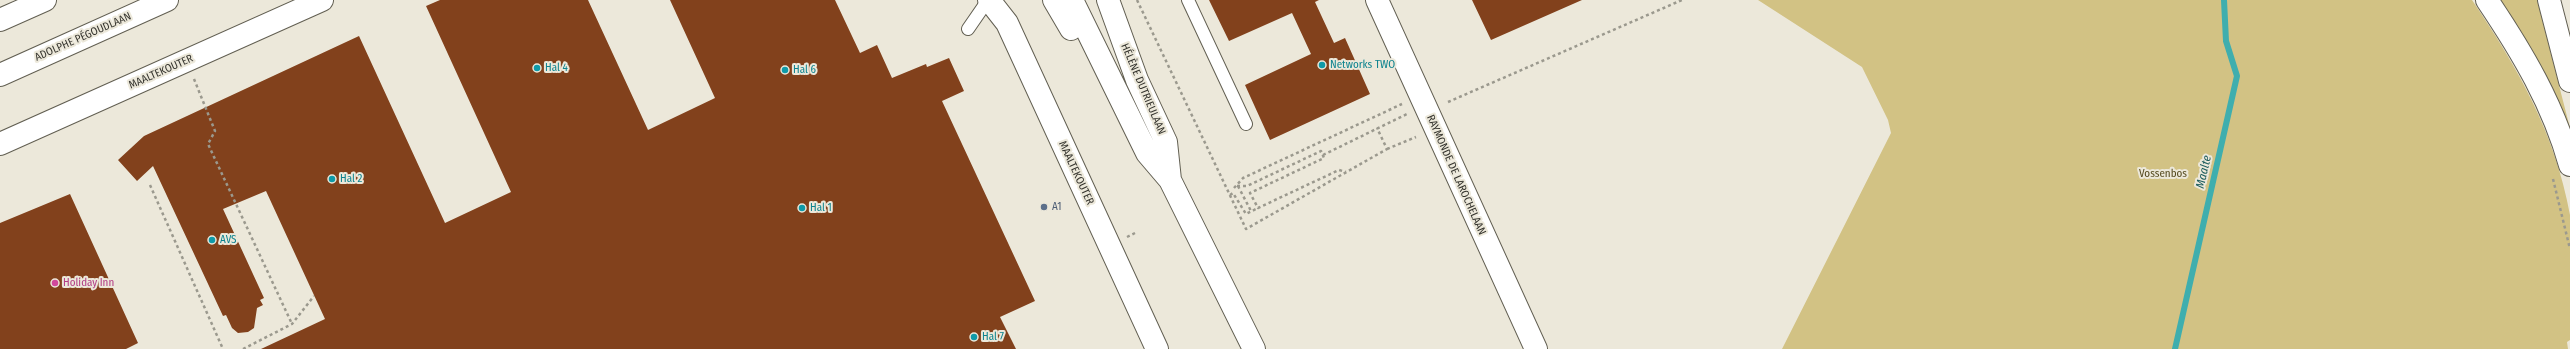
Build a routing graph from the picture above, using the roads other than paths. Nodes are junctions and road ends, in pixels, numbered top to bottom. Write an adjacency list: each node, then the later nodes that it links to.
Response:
1 (45, 0): 12 (main road)
2 (167, 0): 15 (main road, ADOLPHE PÉGOUDLAAN)
3 (322, 0): 18 (main road, MAALTEKOUTER)
4 (988, 0): 13 (lane); 21 (main road, MAALTEKOUTER)
5 (1054, 0): 14 (main road)
6 (1072, 0): 14 (main road)
7 (1108, 0): 20 (main road, HÉLÈNE DUTRIEULAAN)
8 (1188, 0): 17 (lane)
9 (1377, 0): 23 (main road, RAYMONDE DE LAROCHELAAN)
10 (2487, 0): 19 (main road)
11 (2549, 0): 16 (main road)
12 (0, 20)
13 (968, 29)
14 (1098, 54): 20 (main road, HÉLÈNE DUTRIEULAAN)
15 (0, 75)
16 (2570, 81)
17 (1246, 124)
18 (0, 144)
19 (2560, 169)
20 (1170, 180): 22 (main road, HÉLÈNE DUTRIEULAAN)
21 (1157, 349)
22 (1254, 349)
23 (1536, 349)

